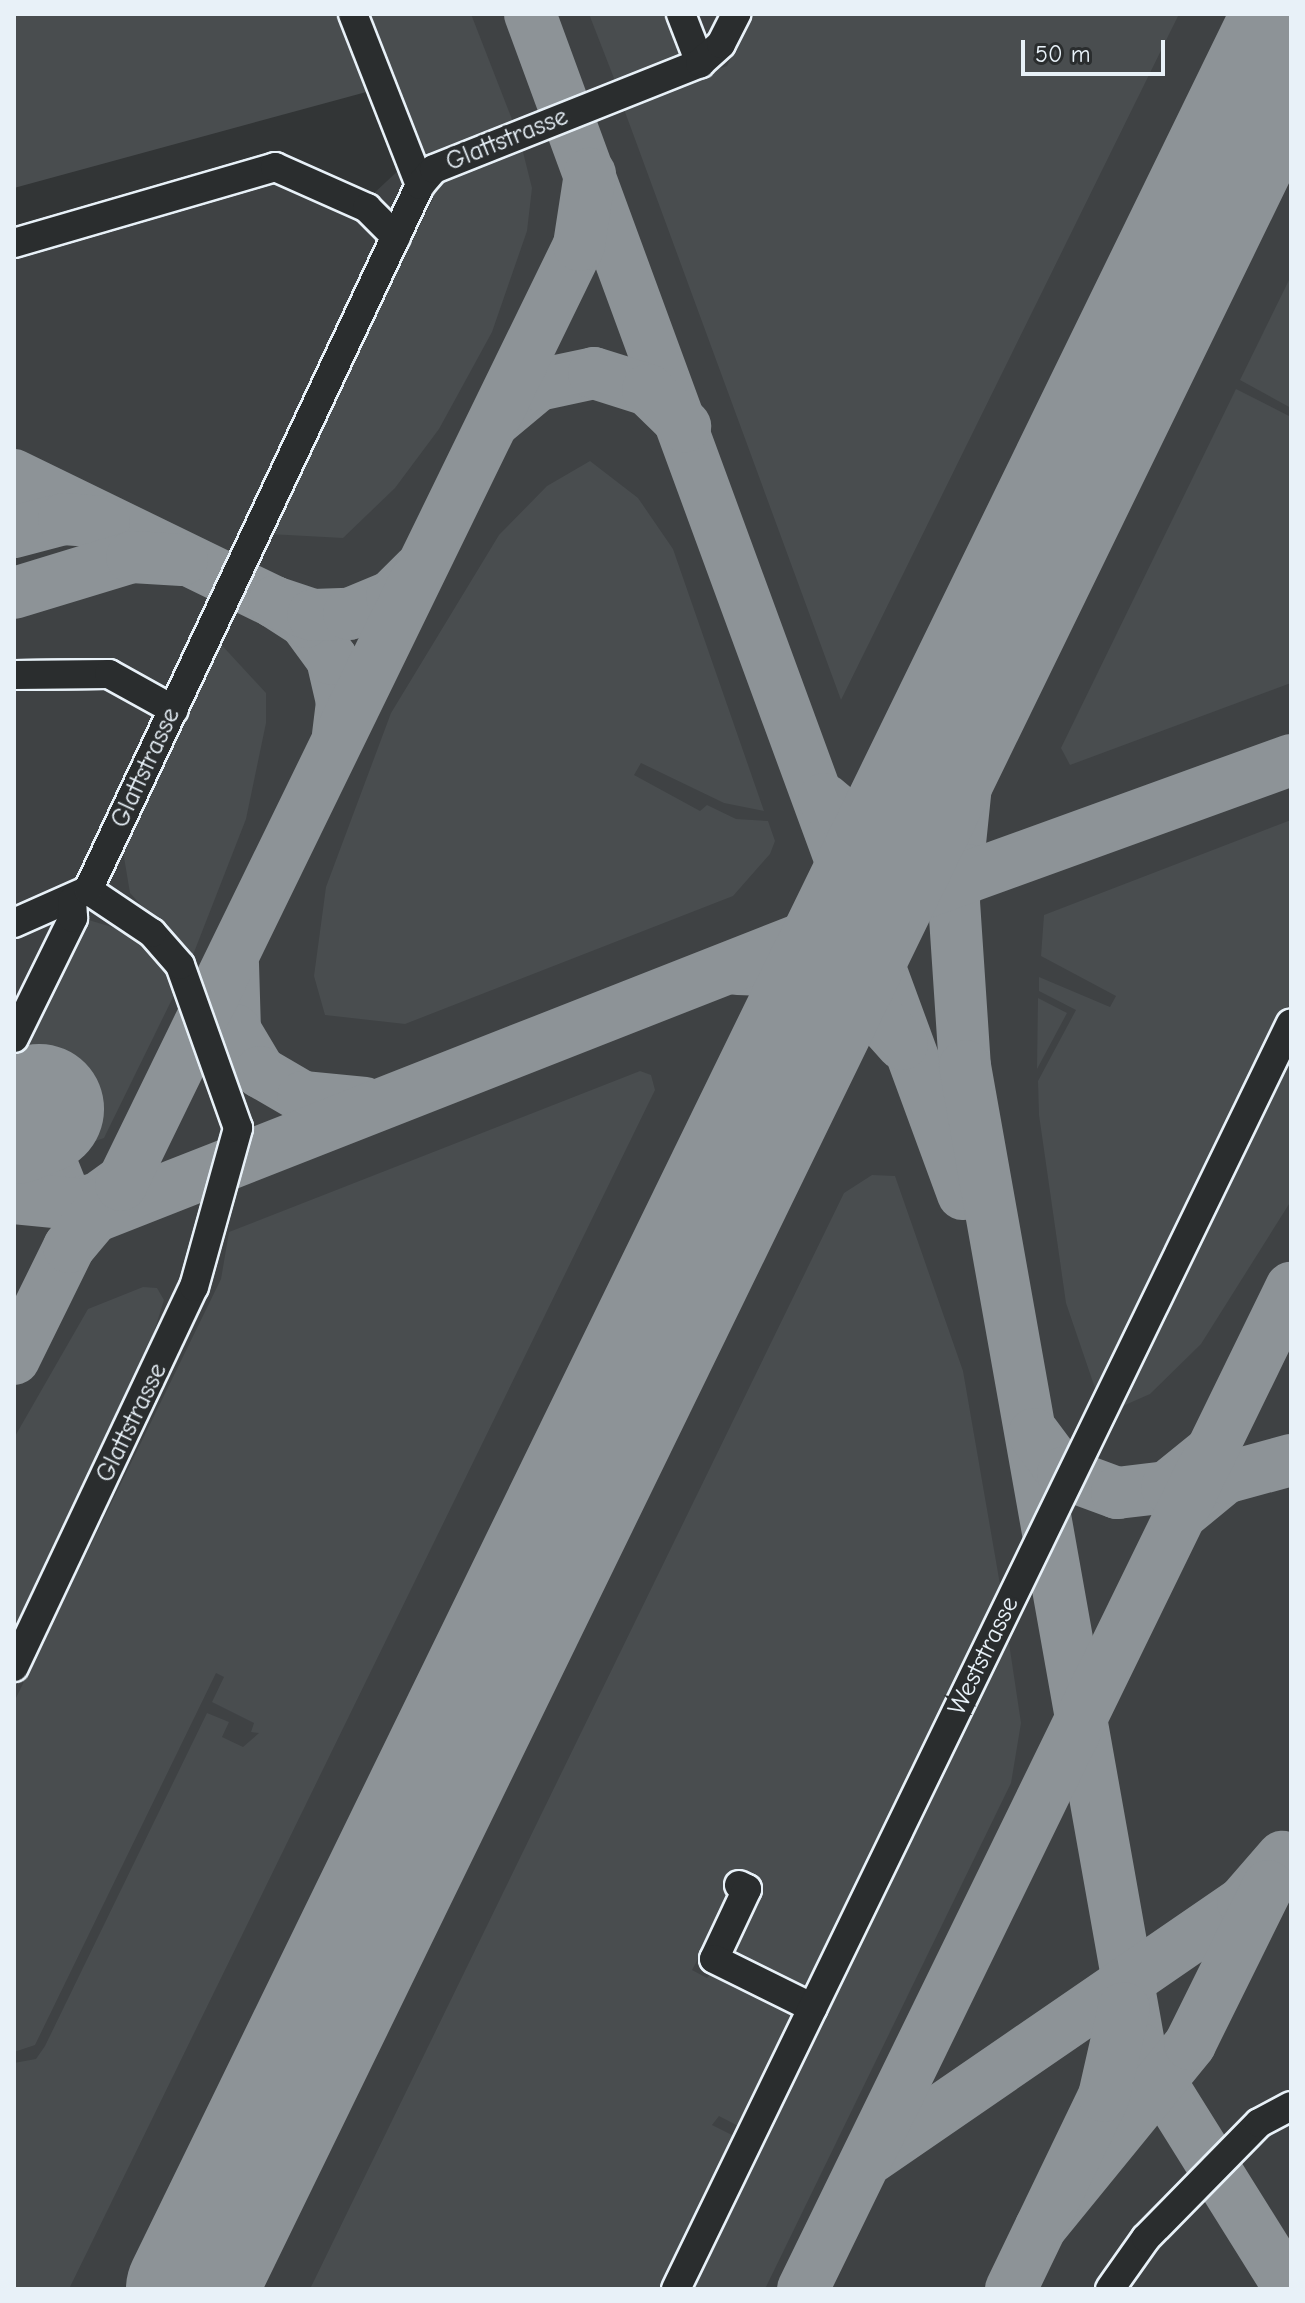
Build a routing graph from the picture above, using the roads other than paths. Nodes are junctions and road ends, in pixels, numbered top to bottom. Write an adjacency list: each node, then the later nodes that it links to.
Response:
1 (353, 14): 5 (lane)
2 (681, 14): 4 (lane)
3 (736, 14): 4 (lane, Glattstrasse)
4 (700, 63): 5 (lane, Glattstrasse)
5 (420, 185): 6 (lane, Glattstrasse)
6 (396, 237): 7 (lane); 9 (lane, Glattstrasse)
7 (14, 243)
8 (14, 675): 9 (lane)
9 (174, 710): 10 (lane, Glattstrasse)
10 (80, 895): 11 (lane); 13 (lane); 14 (lane, Glattstrasse)
11 (14, 923)
12 (1291, 1023): 16 (lane, Weststrasse)
13 (14, 1038)
14 (14, 1667)
15 (739, 1885): 16 (lane)
16 (813, 2008): 21 (lane, Weststrasse)
17 (1291, 2090): 19 (lane)
18 (1291, 2106): 19 (lane)
19 (1259, 2123): 20 (lane)
20 (1146, 2238): 22 (lane); 23 (lane)
21 (676, 2289)
22 (1110, 2289)
23 (1135, 2289)

